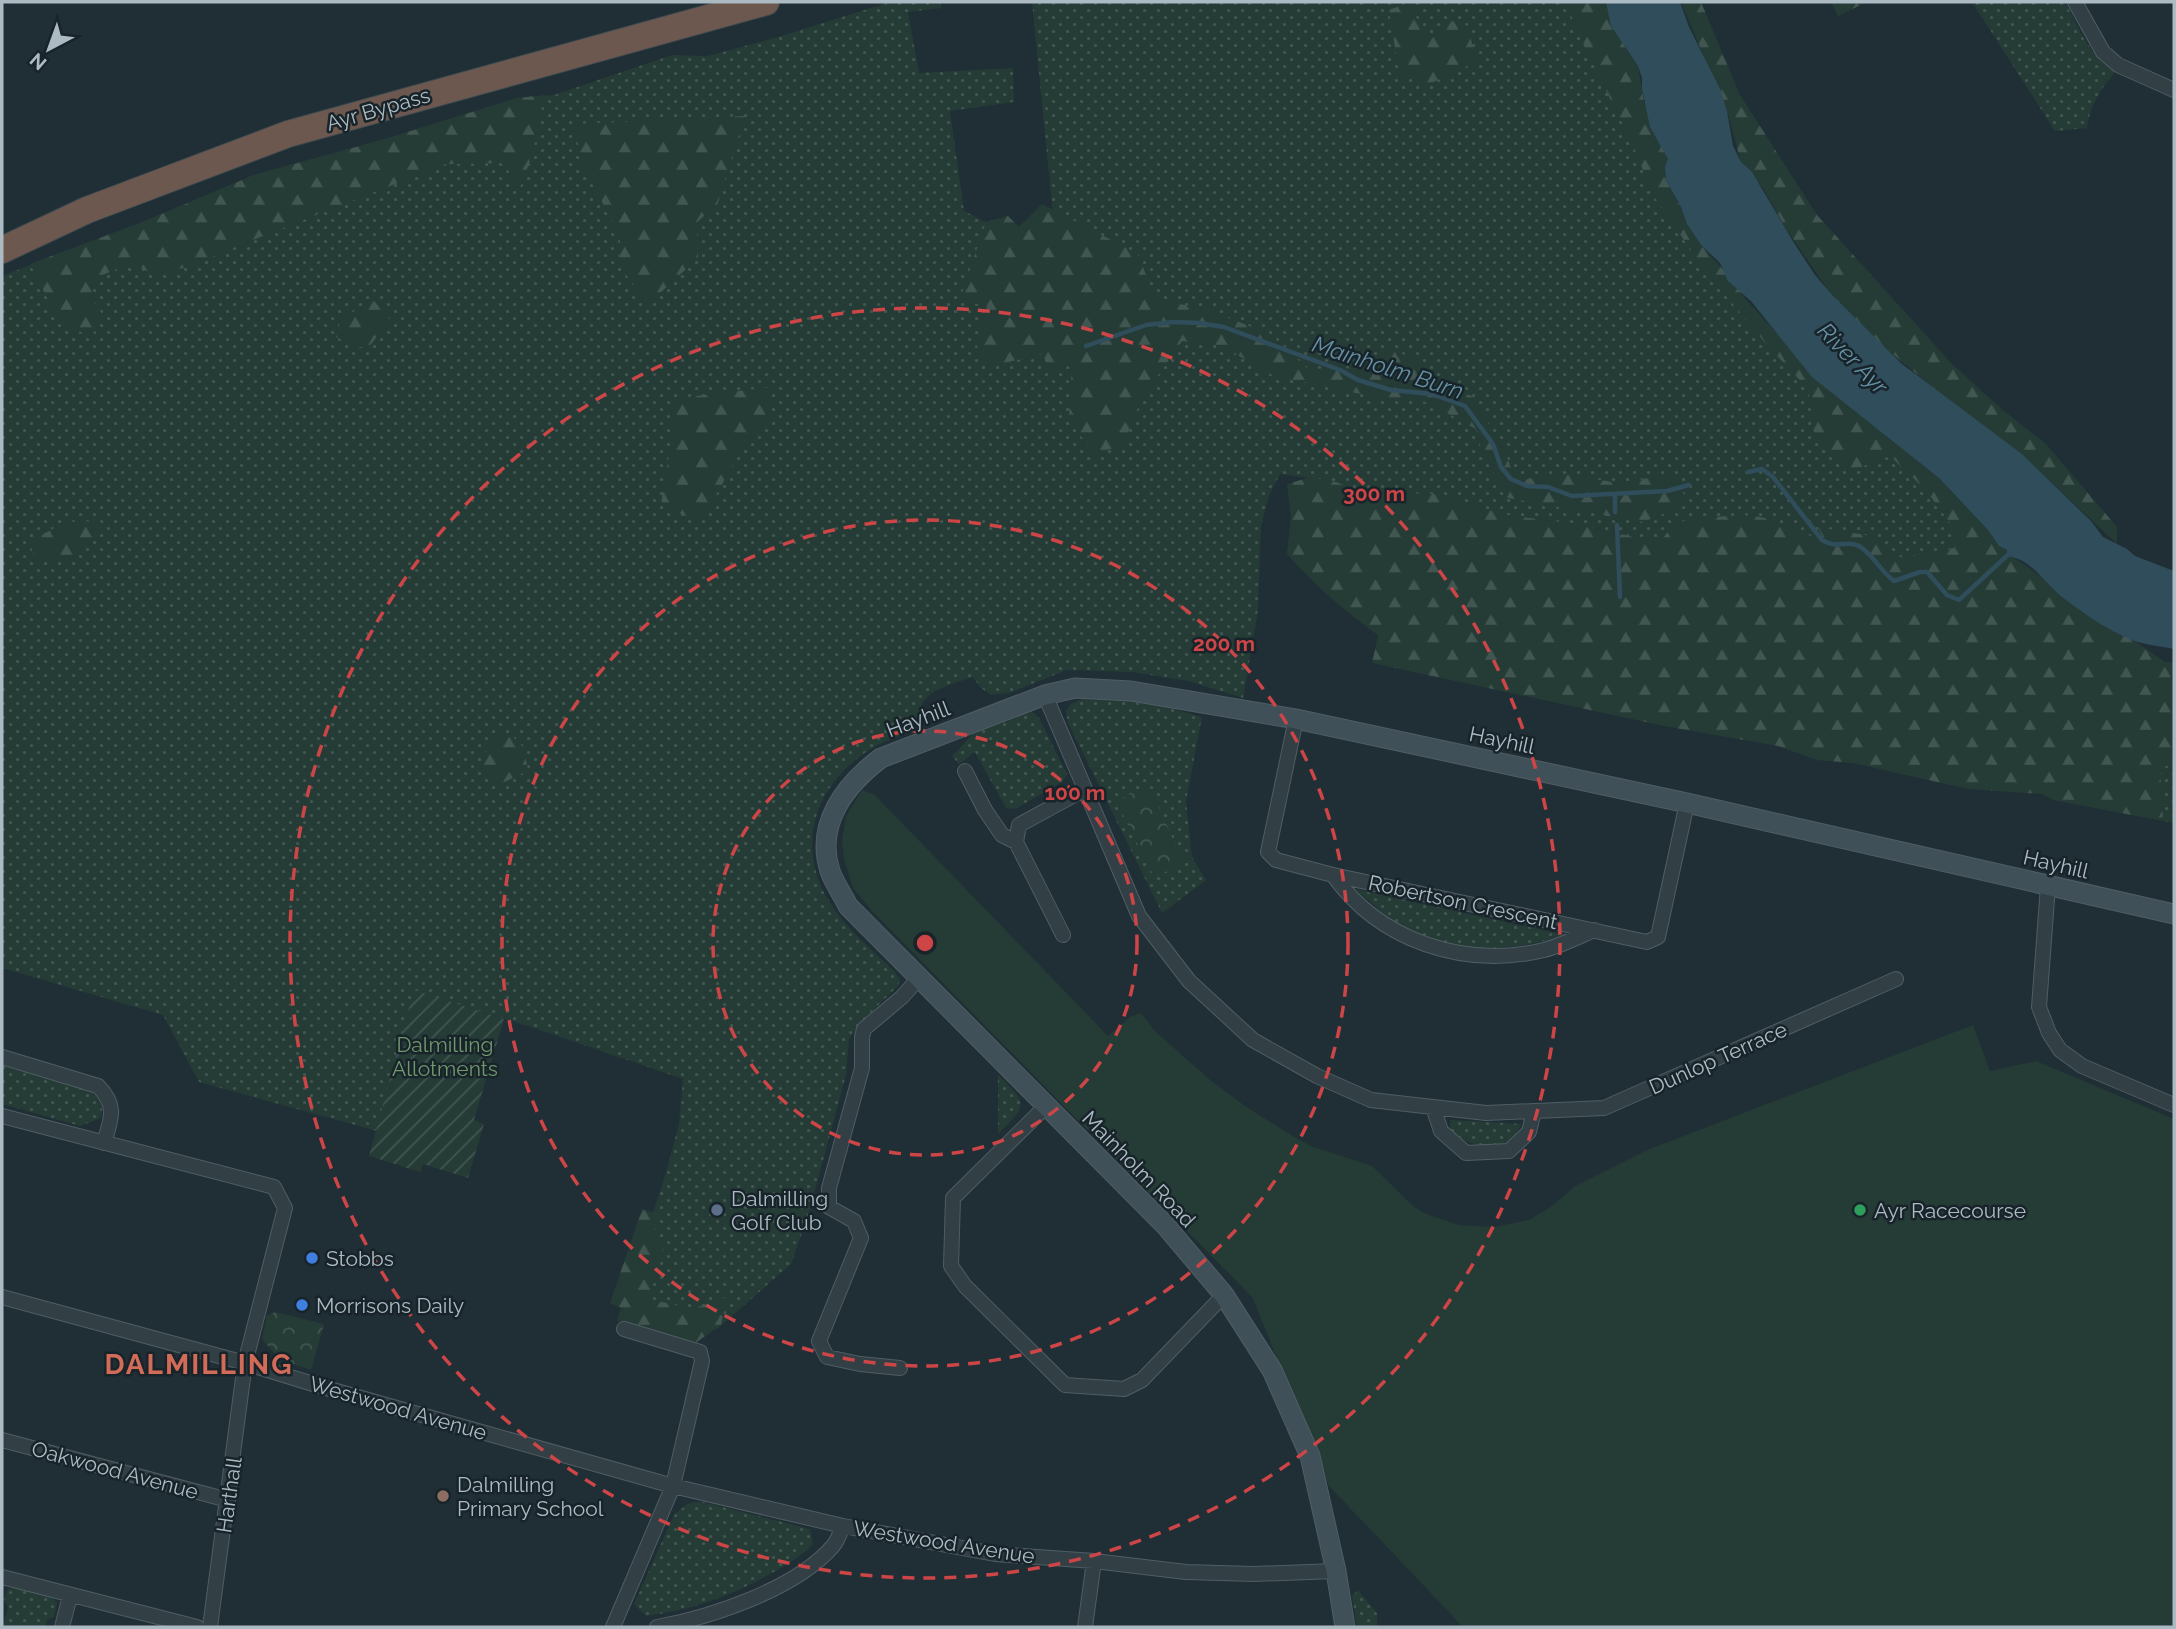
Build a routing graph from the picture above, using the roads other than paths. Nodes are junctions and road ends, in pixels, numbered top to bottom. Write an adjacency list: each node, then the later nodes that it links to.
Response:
1 (766, 2): 4 (highway, Ayr Bypass)
2 (2075, 2): 3 (street)
3 (2174, 90)
4 (2, 250)
5 (1045, 695): 6 (street, Hayhill); 8 (street, Dunlop Terrace); 9 (street, Hayhill)
6 (1296, 719): 10 (street, Hayhill); 12 (street, Robertson Crescent)
7 (965, 771): 11 (street)
8 (1085, 789): 11 (street); 22 (street, Dunlop Terrace)
9 (841, 798): 17 (street, Mainholm Road)
10 (1687, 803): 13 (street, Hayhill); 15 (street, Robertson Crescent)
11 (1016, 842): 16 (street)
12 (1332, 875): 15 (street, Robertson Crescent); 15 (street, Robertson Crescent)
13 (2048, 886): 14 (street, Hayhill); 20 (street)
14 (2174, 914)
15 (1594, 930)
16 (1063, 935)
17 (919, 978): 21 (street, Mainholm Road); 30 (street)
18 (1896, 979): 23 (street, Dunlop Terrace)
19 (2, 1058): 25 (street)
20 (2174, 1105)
21 (1045, 1107): 26 (street, Mainholm Road); 26 (street)
22 (1433, 1107): 23 (street, Dunlop Terrace); 23 (street)
23 (1534, 1111)
24 (2, 1116): 25 (street, Harthall)
25 (104, 1143): 29 (street, Harthall)
26 (1224, 1296): 36 (street, Mainholm Road)
27 (2, 1297): 29 (street, Westwood Avenue)
28 (624, 1329): 32 (street)
29 (245, 1363): 32 (street, Westwood Avenue); 33 (street, Harthall)
30 (900, 1368)
31 (2, 1440): 33 (street, Oakwood Avenue)
32 (673, 1486): 34 (street, Westwood Avenue); 43 (street)
33 (229, 1500): 42 (street, Harthall)
34 (843, 1526): 35 (street, Westwood Avenue); 44 (street)
35 (1094, 1561): 36 (street, Westwood Avenue); 45 (street)
36 (1336, 1571): 46 (street, Mainholm Road)
37 (4, 1577): 38 (street); 39 (street)
38 (2, 1593)
39 (71, 1596): 40 (street); 41 (street)
40 (62, 1627)
41 (197, 1627)
42 (210, 1627)
43 (613, 1627)
44 (657, 1627)
45 (1085, 1627)
46 (1345, 1627)

